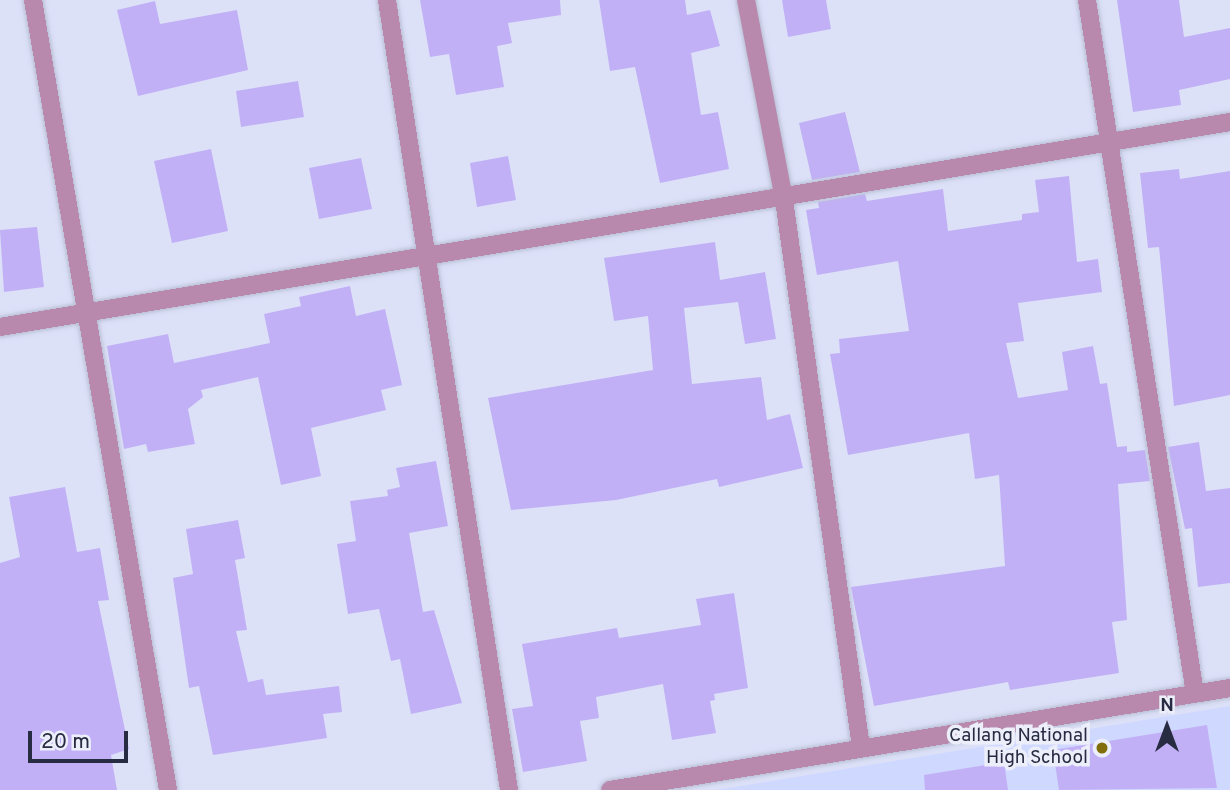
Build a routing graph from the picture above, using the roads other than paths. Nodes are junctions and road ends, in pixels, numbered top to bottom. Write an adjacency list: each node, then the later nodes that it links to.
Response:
1 (33, 0): 9 (street)
2 (387, 0): 8 (street)
3 (746, 0): 7 (street)
4 (1087, 0): 6 (street)
5 (1230, 122): 6 (street)
6 (1107, 142): 7 (street); 12 (street)
7 (783, 200): 8 (street); 13 (street)
8 (429, 257): 9 (street); 15 (street)
9 (90, 312): 10 (street); 14 (street)
10 (0, 327)
11 (1230, 688): 12 (street)
12 (1195, 694): 13 (street)
13 (861, 747): 16 (street)
14 (168, 790)
15 (509, 790)
16 (610, 790)

